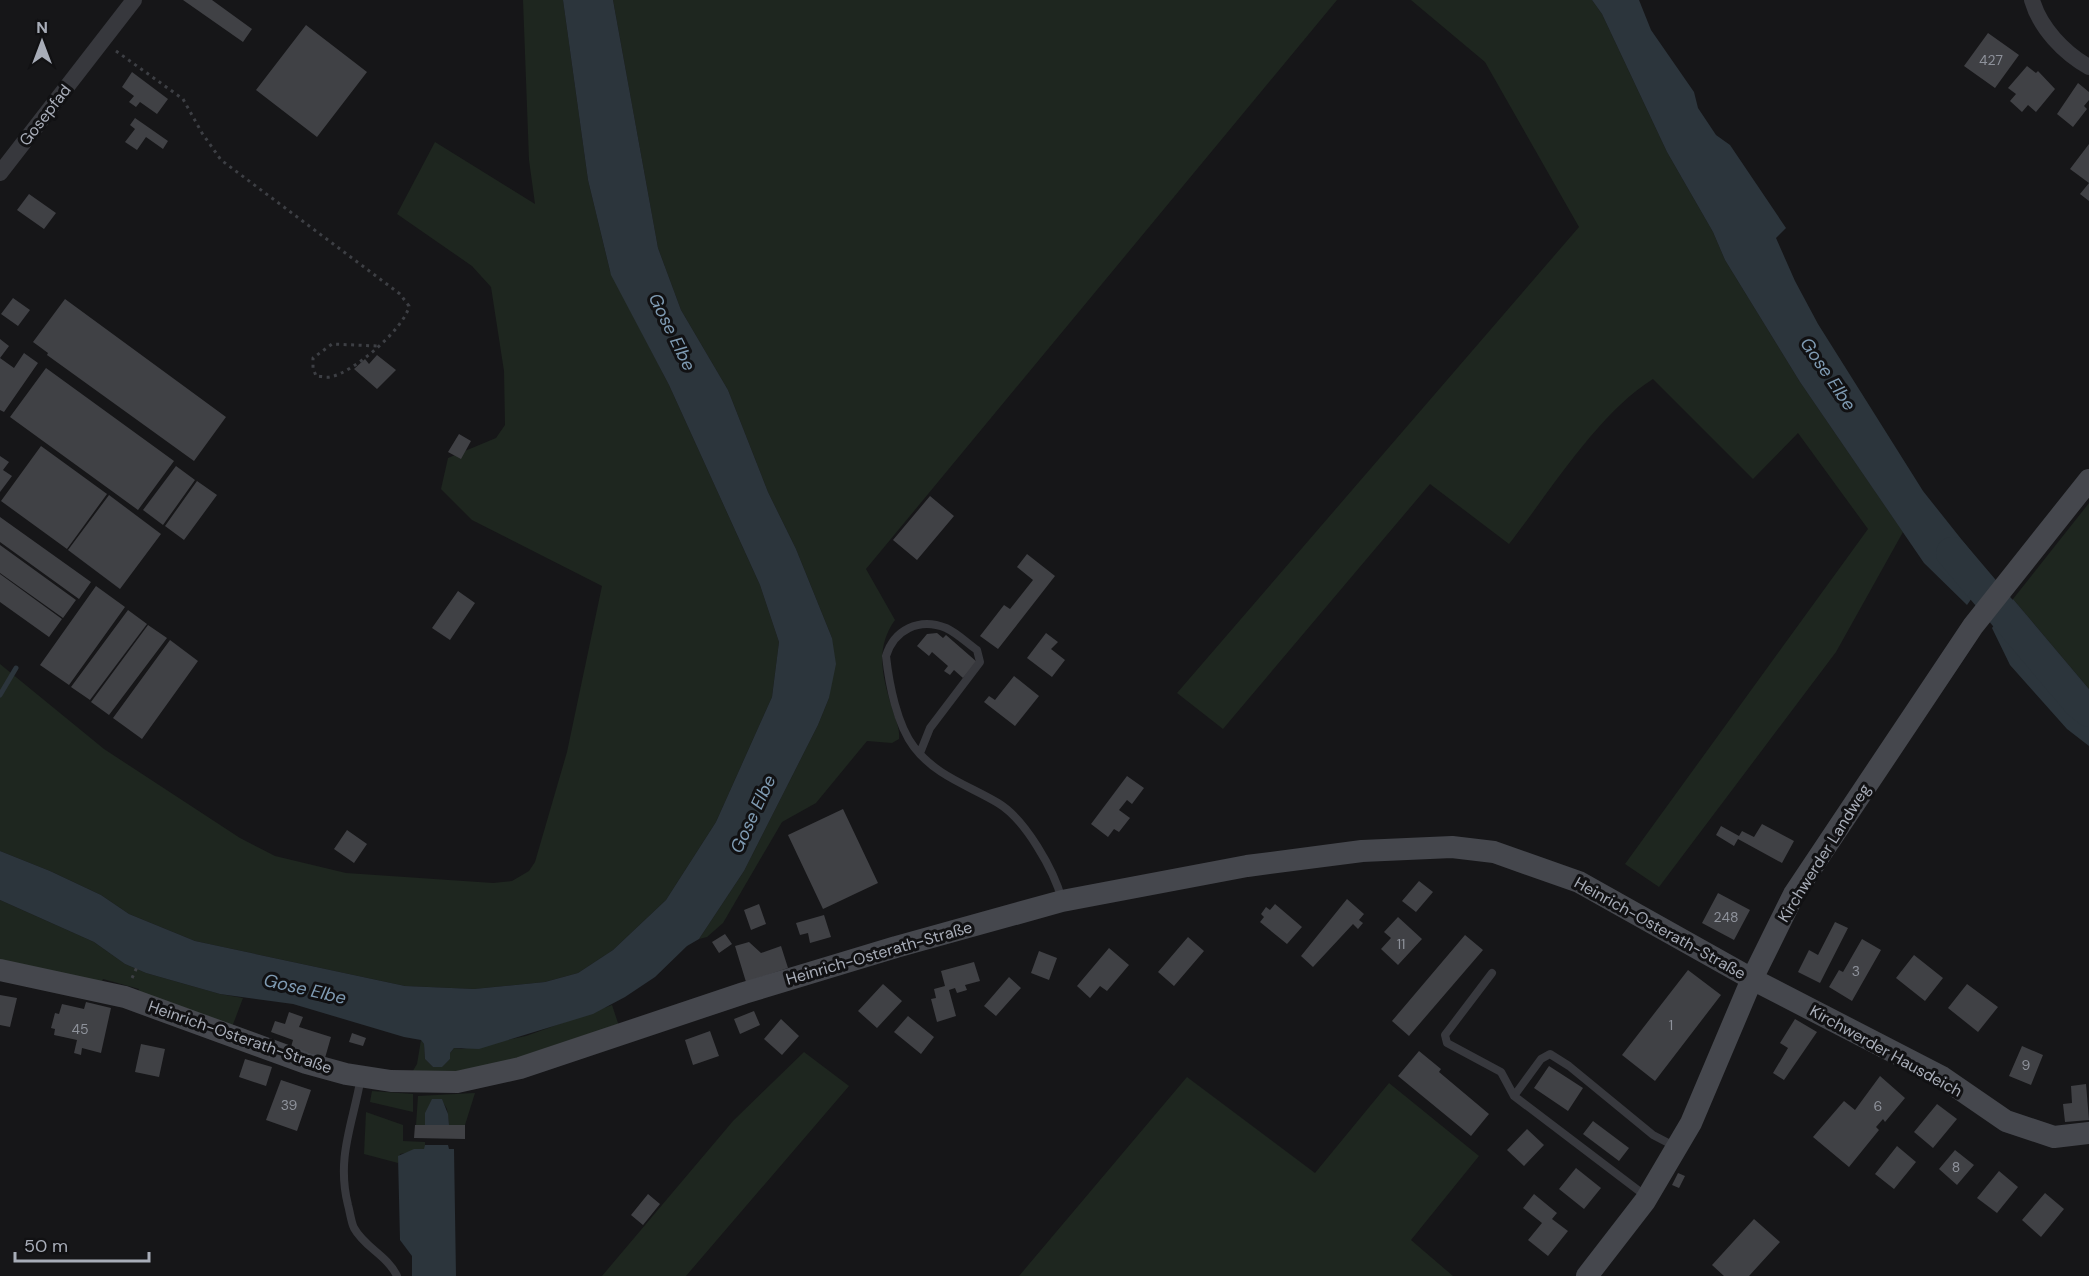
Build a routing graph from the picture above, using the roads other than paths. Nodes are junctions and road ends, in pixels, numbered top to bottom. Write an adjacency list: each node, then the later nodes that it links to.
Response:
1 (134, 0): 4 (street, Gosepfad)
2 (2032, 0): 3 (street)
3 (2089, 67)
4 (0, 173)
5 (2089, 480): 10 (street, Kirchwerder Landweg)
6 (920, 753): 6 (lane); 7 (lane)
7 (1062, 901): 10 (street, Heinrich-Osterath-Straße); 11 (street, Heinrich-Osterath-Straße)
8 (0, 970): 11 (street, Heinrich-Osterath-Straße)
9 (1492, 973): 12 (lane)
10 (1752, 979): 13 (street, Kirchwerder Hausdeich); 14 (street, Kirchwerder Landweg)
11 (361, 1077): 16 (lane)
12 (1514, 1096): 14 (lane); 15 (lane)
13 (2089, 1133)
14 (1677, 1147): 15 (street, Kirchwerder Landweg)
15 (1647, 1197): 17 (street, Kirchwerder Landweg)
16 (397, 1276)
17 (1587, 1276)

